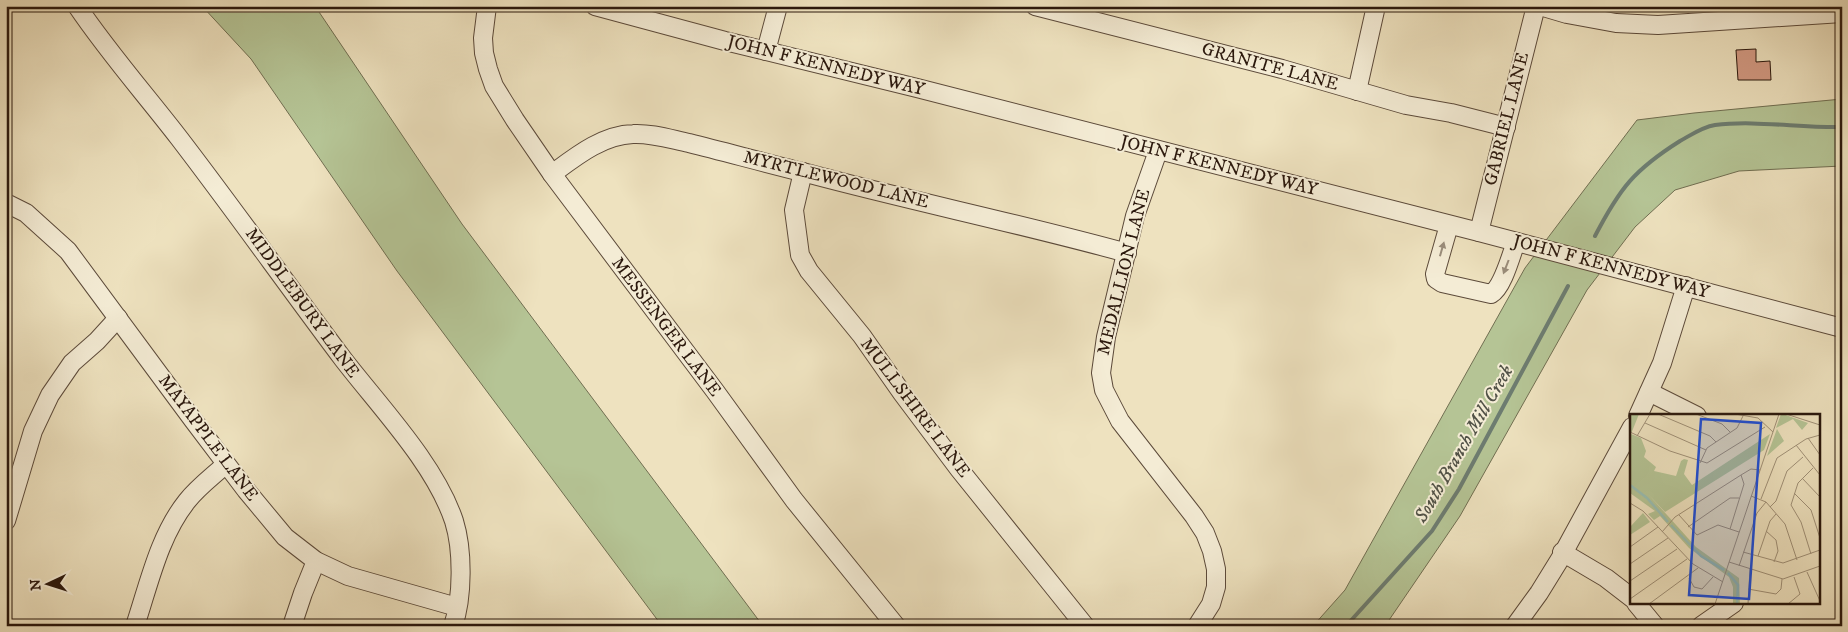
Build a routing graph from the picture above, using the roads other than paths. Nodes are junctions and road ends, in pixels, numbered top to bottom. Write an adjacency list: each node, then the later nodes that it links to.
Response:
1 (77, 6): 35 (street, MIDDLEBURY LANE)
2 (487, 6): 15 (street, MESSENGER LANE)
3 (595, 6): 10 (street, JOHN F KENNEDY WAY)
4 (778, 6): 10 (street)
5 (1035, 6): 11 (street, GRANITE LANE)
6 (1376, 6): 11 (street)
7 (1538, 6): 8 (street); 12 (street, GABRIEL LANE)
8 (1744, 13): 9 (street)
9 (1842, 13)
10 (766, 50): 13 (street, JOHN F KENNEDY WAY)
11 (1357, 92): 12 (street, GRANITE LANE)
12 (1506, 127): 18 (street, GABRIEL LANE)
13 (1158, 151): 17 (street, JOHN F KENNEDY WAY); 20 (street, MEDALLION LANE)
14 (803, 172): 15 (street, MYRTLEWOOD LANE); 20 (street, MYRTLEWOOD LANE); 40 (street, MULLSHIRE LANE)
15 (552, 174): 39 (street, MESSENGER LANE)
16 (6, 203): 22 (street, MAYAPPLE LANE)
17 (1449, 225): 18 (street, JOHN F KENNEDY WAY); 19 (street, one-way to 17)
18 (1479, 232): 19 (street, JOHN F KENNEDY WAY)
19 (1516, 242): 21 (street, JOHN F KENNEDY WAY)
20 (1127, 253): 41 (street, MEDALLION LANE)
21 (1686, 286): 23 (street, JOHN F KENNEDY WAY); 24 (street)
22 (118, 318): 28 (street, MAYAPPLE LANE); 29 (street)
23 (1842, 328)
24 (1649, 392): 25 (street); 26 (street)
25 (1639, 414)
26 (1693, 414)
27 (1630, 431): 30 (street)
28 (226, 464): 31 (street, MAYAPPLE LANE); 36 (street)
29 (6, 521)
30 (1562, 552): 32 (street); 42 (street)
31 (316, 562): 35 (street, MAYAPPLE LANE); 37 (street)
32 (1630, 596)
33 (1637, 604): 43 (street)
34 (1733, 604): 44 (street)
35 (457, 607): 38 (street, MIDDLEBURY LANE)
36 (136, 626)
37 (292, 626)
38 (453, 626)
39 (896, 626)
40 (1085, 626)
41 (1197, 626)
42 (1515, 626)
43 (1655, 626)
44 (1701, 626)

